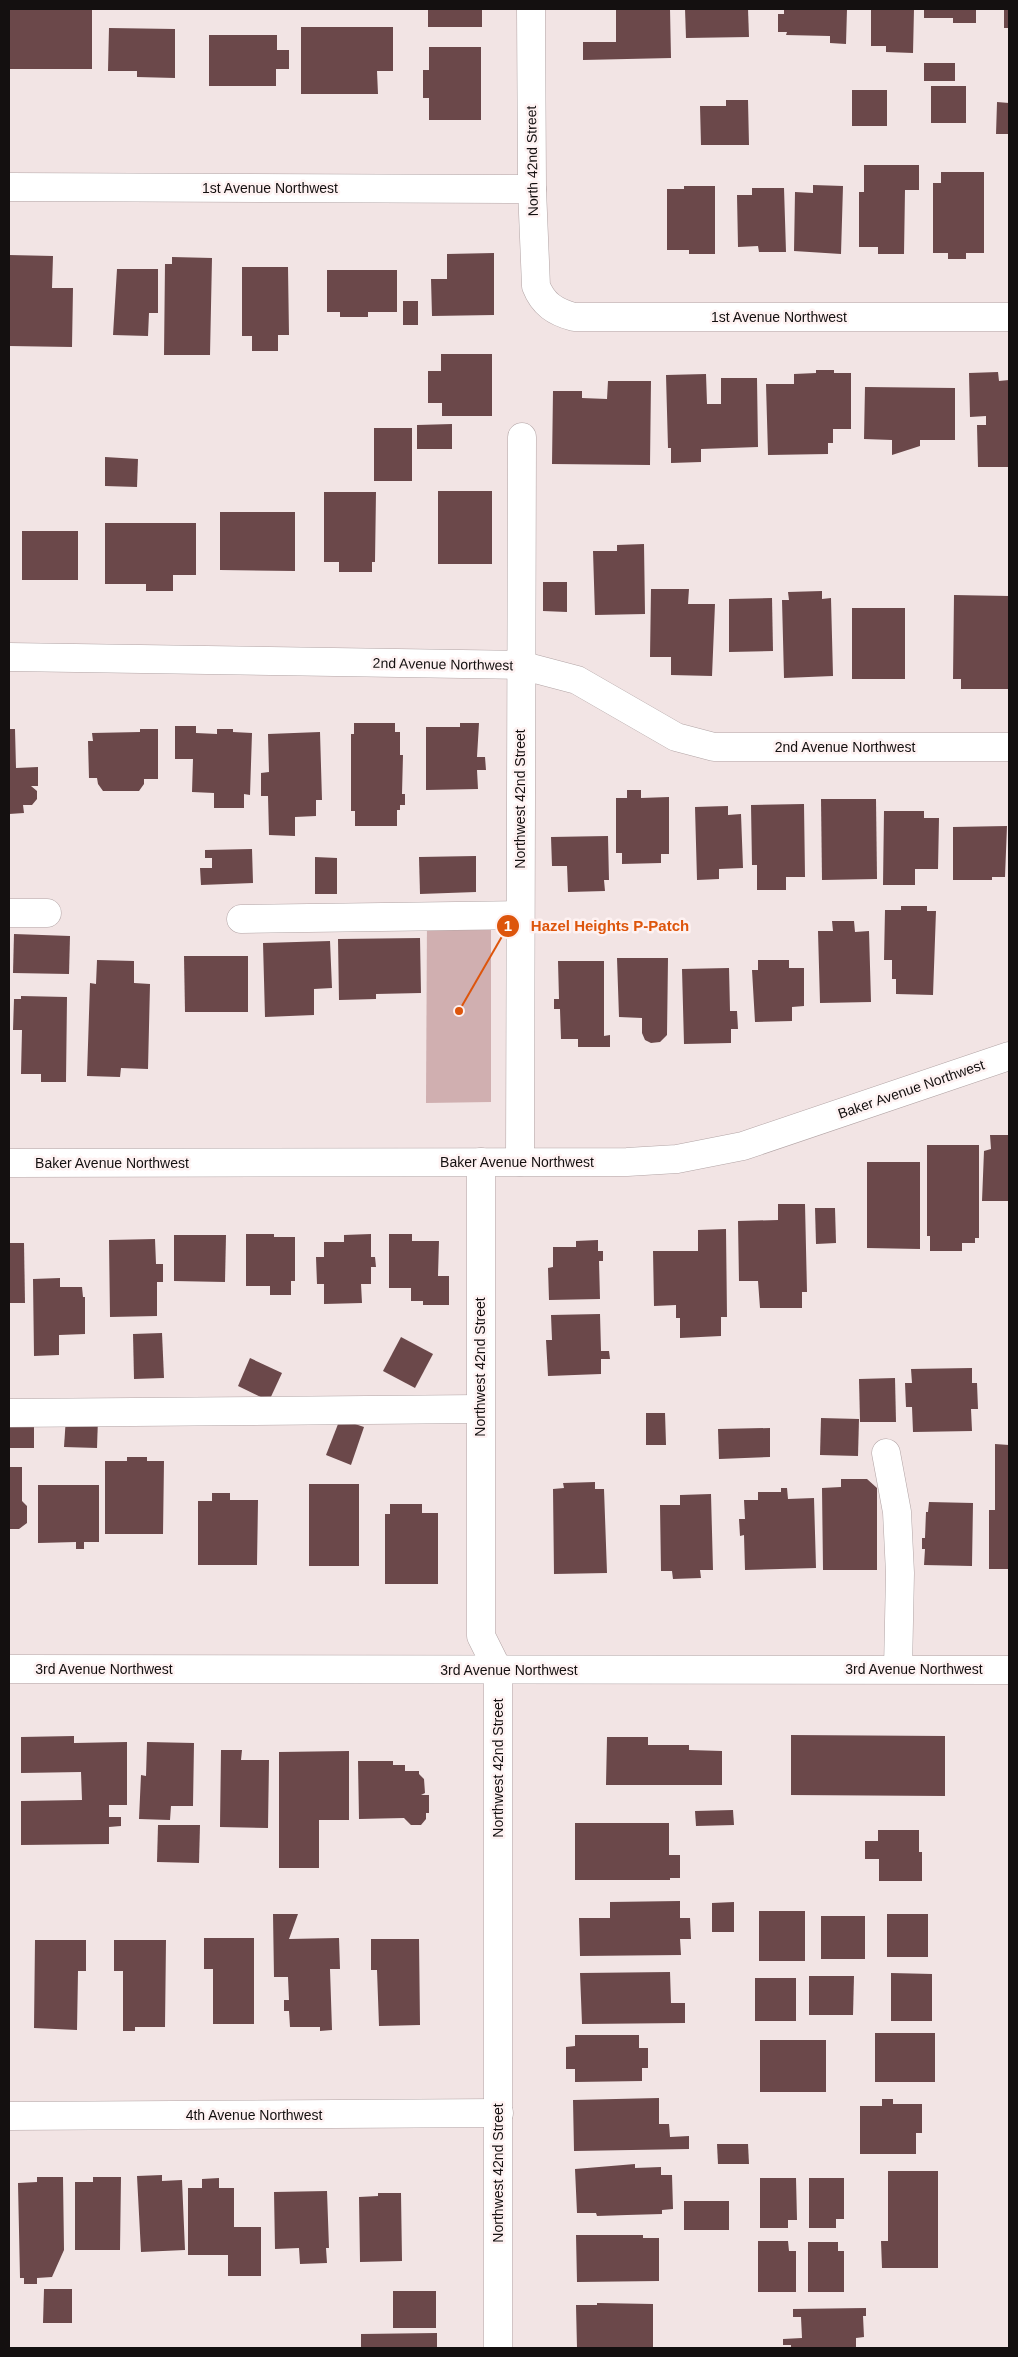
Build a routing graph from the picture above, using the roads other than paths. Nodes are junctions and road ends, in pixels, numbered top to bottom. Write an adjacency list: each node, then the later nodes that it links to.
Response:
1 (530, 9): 3 (street, North 42nd Street)
2 (9, 187): 3 (street, 1st Avenue Northwest)
3 (532, 189): 4 (street, North 42nd Street)
4 (551, 308): 5 (street, 1st Avenue Northwest)
5 (1009, 318)
6 (522, 436): 8 (street, Northwest 42nd Street)
7 (9, 658): 8 (street, 2nd Avenue Northwest)
8 (520, 665): 9 (street, 2nd Avenue Northwest); 12 (street, Northwest 42nd Street)
9 (1009, 747)
10 (9, 913): 11 (street)
11 (47, 913)
12 (520, 915): 13 (street); 16 (street, Northwest 42nd Street)
13 (241, 919)
14 (1009, 1056): 16 (street, Baker Avenue Northwest)
15 (481, 1162): 16 (street, Baker Avenue Northwest); 17 (street, Baker Avenue Northwest); 18 (street, Northwest 42nd Street)
16 (520, 1162)
17 (9, 1163)
18 (480, 1408): 19 (street); 23 (street, Northwest 42nd Street)
19 (9, 1413)
20 (886, 1453): 22 (street)
21 (9, 1669): 23 (street, 3rd Avenue Northwest)
22 (898, 1669): 23 (street, 3rd Avenue Northwest); 24 (street, 3rd Avenue Northwest)
23 (498, 1670): 25 (street, Northwest 42nd Street)
24 (1009, 1670)
25 (499, 2113): 26 (street, 4th Avenue Northwest); 27 (street, Northwest 42nd Street)
26 (9, 2116)
27 (498, 2348)

